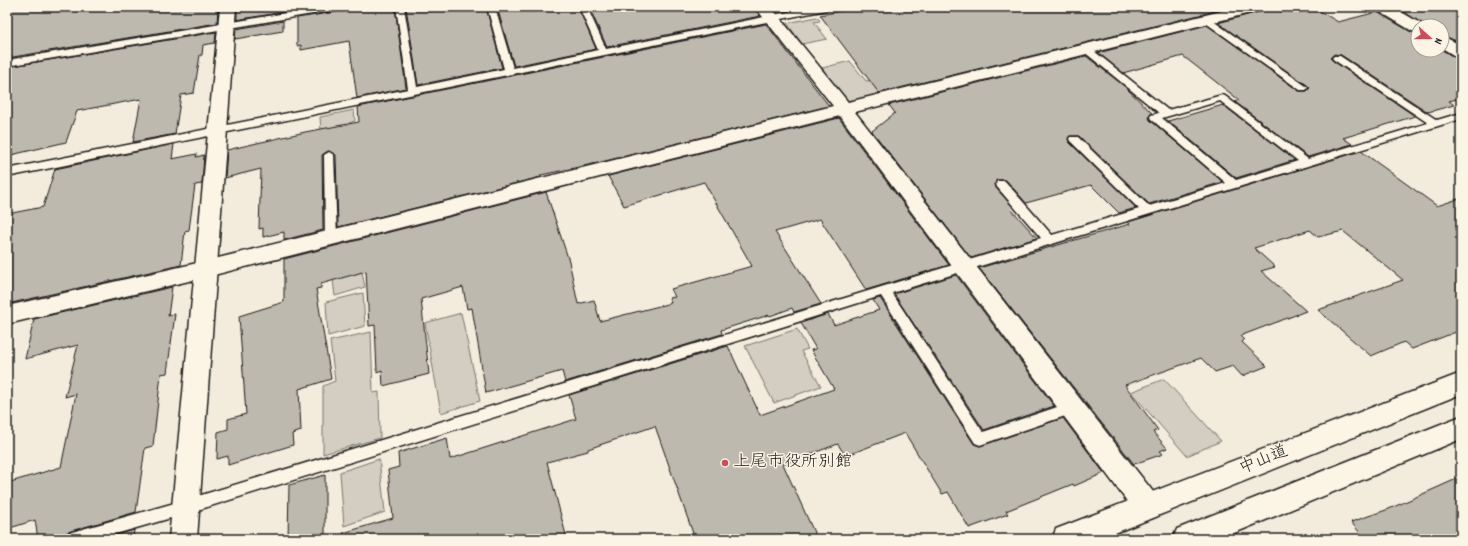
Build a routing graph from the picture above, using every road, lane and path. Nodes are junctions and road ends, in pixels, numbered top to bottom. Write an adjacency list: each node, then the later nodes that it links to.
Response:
1 (336, 7): 9 (lane)
2 (400, 7): 20 (lane)
3 (491, 7): 18 (lane)
4 (583, 7): 14 (lane)
5 (826, 7): 8 (lane)
6 (1257, 7): 10 (main road)
7 (1382, 7): 11 (main road)
8 (768, 13): 14 (lane); 21 (main road)
9 (227, 16): 17 (lane); 25 (main road)
10 (1206, 19): 13 (main road); 19 (lane)
11 (1410, 23)
12 (1450, 46): 15 (main road)
13 (1086, 49): 21 (main road); 22 (lane)
14 (603, 52): 18 (lane)
15 (1461, 52)
16 (1337, 58): 24 (lane)
17 (7, 63)
18 (509, 71): 20 (lane)
19 (1303, 88)
20 (413, 91): 25 (lane)
21 (844, 109): 33 (main road); 35 (main road)
22 (1165, 113): 28 (lane); 31 (lane)
23 (1461, 116): 24 (lane)
24 (1435, 123): 28 (lane)
25 (219, 130): 29 (lane); 36 (main road)
26 (1074, 139): 32 (lane)
27 (329, 155): 33 (lane)
28 (1306, 162): 31 (lane)
29 (7, 173)
30 (1001, 184): 34 (lane)
31 (1235, 185): 32 (lane)
32 (1148, 212): 34 (lane)
33 (331, 238): 36 (main road)
34 (1050, 241): 35 (lane)
35 (964, 266): 37 (lane); 40 (main road)
36 (206, 270): 38 (main road); 42 (main road)
37 (884, 291): 40 (lane); 42 (lane)
38 (7, 314)
39 (1461, 383): 43 (main road, 中山道)
40 (1072, 408): 43 (main road)
41 (1461, 427): 47 (main road)
42 (185, 506): 44 (lane); 45 (main road)
43 (1148, 507): 46 (main road, 中山道)
44 (72, 539)
45 (183, 539)
46 (1066, 539)
47 (1187, 539)

